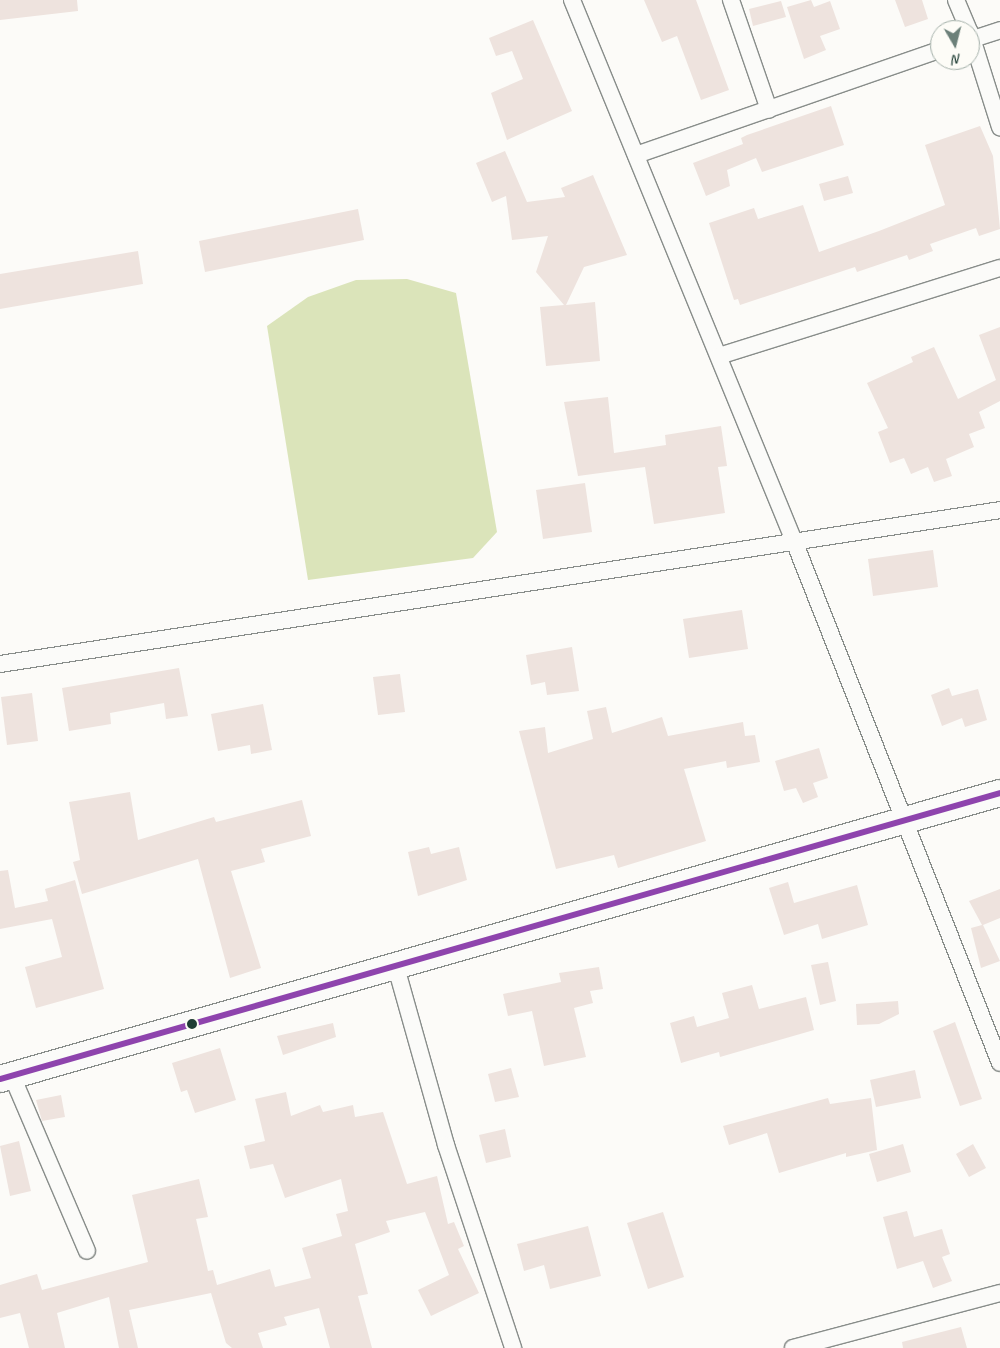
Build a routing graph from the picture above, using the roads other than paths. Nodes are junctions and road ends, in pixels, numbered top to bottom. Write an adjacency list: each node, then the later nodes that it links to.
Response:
1 (572, 0): 11 (street)
2 (731, 0): 9 (street)
3 (956, 0): 4 (street)
4 (965, 20)
5 (1000, 30): 6 (street)
6 (980, 33)
7 (930, 54): 9 (street)
8 (980, 64): 10 (street)
9 (769, 110): 11 (street)
10 (1000, 127)
11 (636, 155): 13 (street)
12 (1000, 268): 13 (street)
13 (719, 356): 15 (street)
14 (1000, 510): 15 (street)
15 (794, 541): 16 (street); 18 (street)
16 (0, 664)
17 (1000, 792): 18 (main road)
18 (904, 821): 19 (main road); 20 (street)
19 (396, 967): 21 (main road); 24 (street)
20 (1000, 1063)
21 (6, 1077): 22 (street)
22 (87, 1250)
23 (1000, 1293): 25 (street)
24 (513, 1348)
25 (793, 1348)

